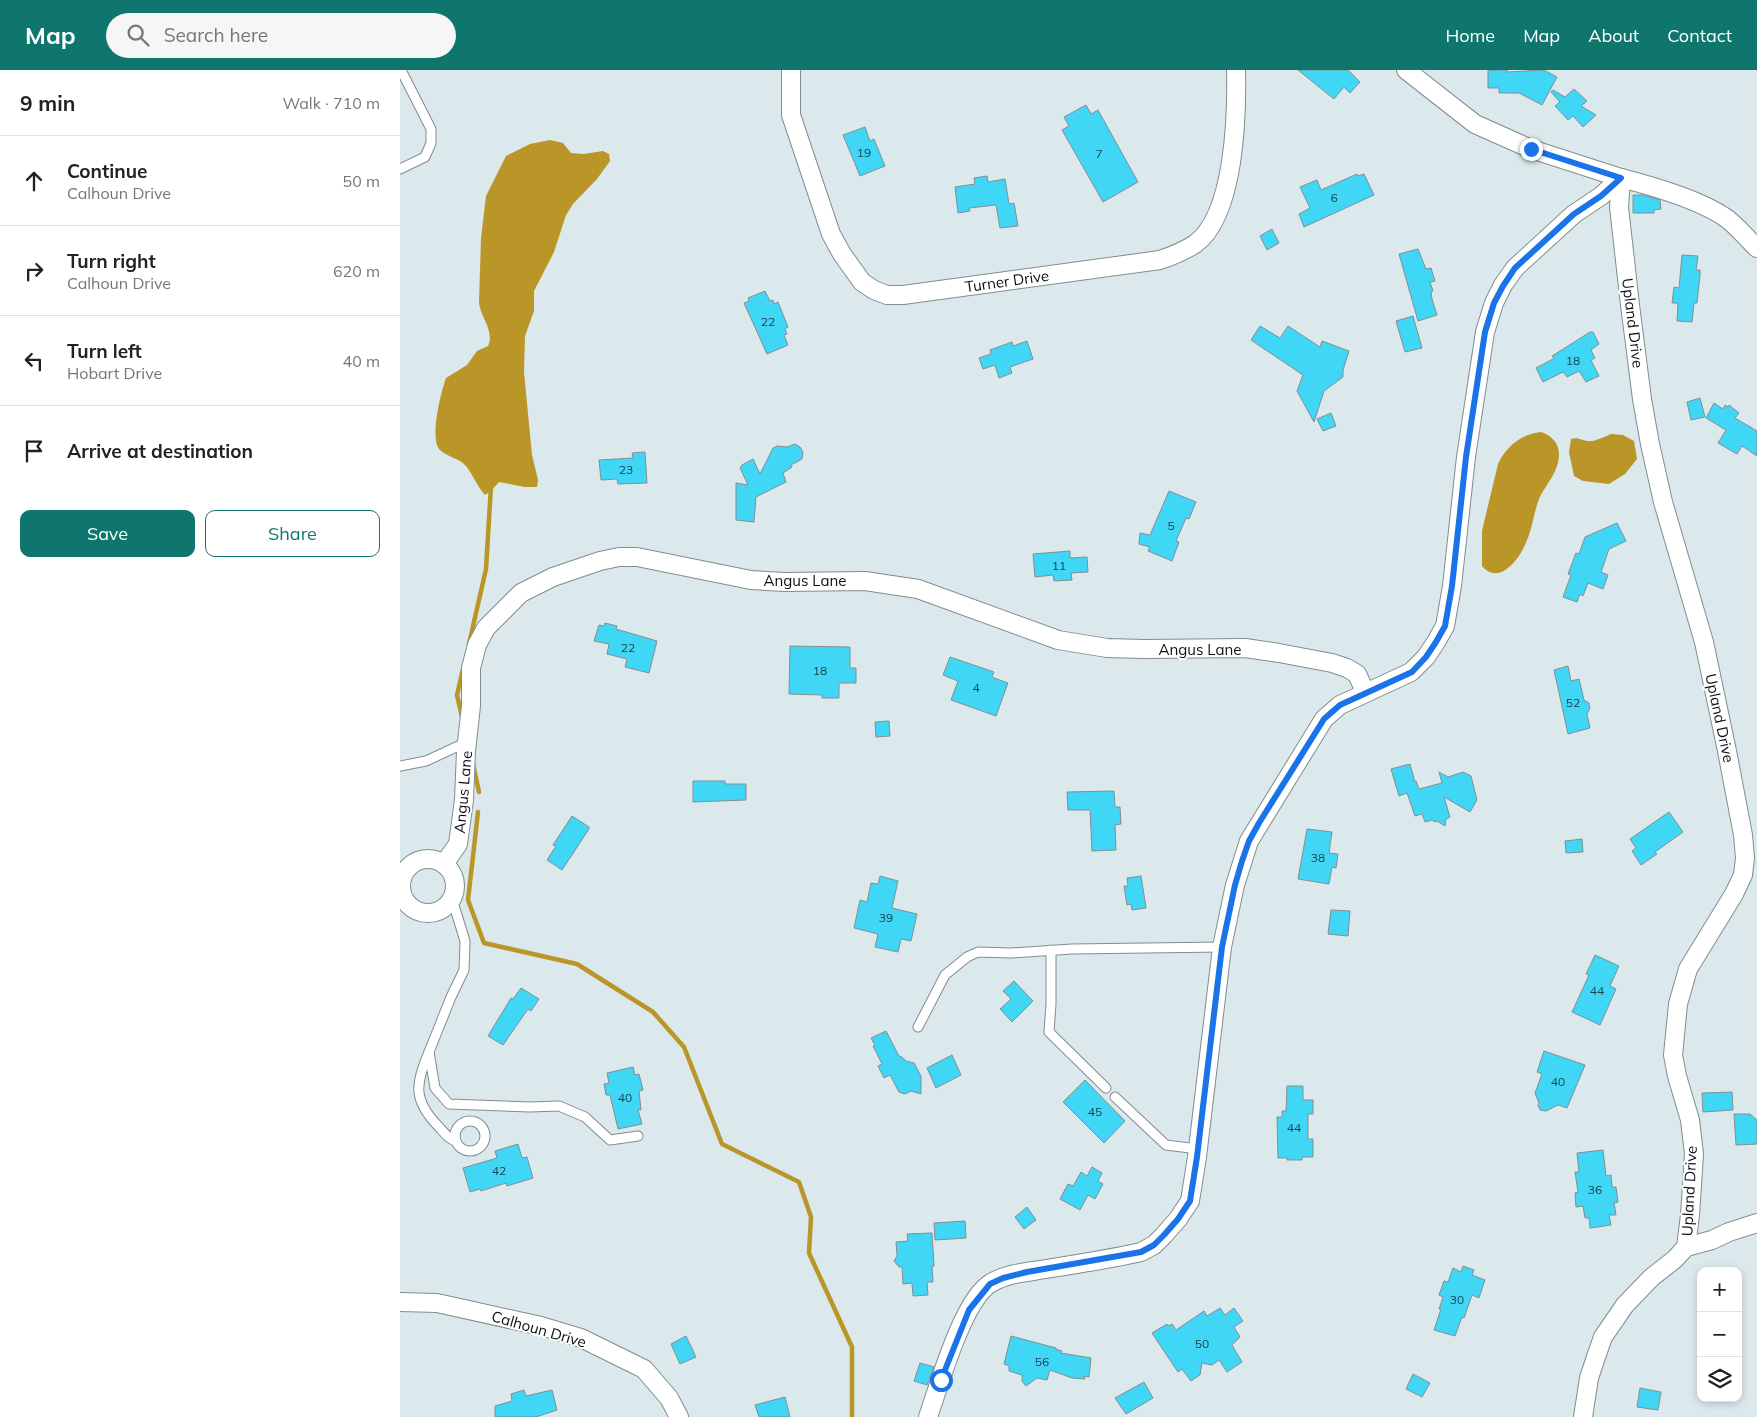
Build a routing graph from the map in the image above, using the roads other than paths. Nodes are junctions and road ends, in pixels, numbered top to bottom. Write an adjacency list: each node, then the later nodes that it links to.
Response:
1 (401, 70): 5 (lane)
2 (791, 70): 3 (street, Turner Drive)
3 (1236, 70)
4 (1406, 70): 6 (street)
5 (400, 169)
6 (1621, 178): 7 (street); 8 (street); 23 (street, Upland Drive)
7 (1757, 248)
8 (1364, 693): 9 (street, Angus Lane); 13 (street)
9 (467, 742): 10 (lane); 11 (street, Angus Lane)
10 (400, 766)
11 (444, 864): 12 (street); 12 (street)
12 (452, 899): 16 (lane)
13 (1222, 947): 14 (lane); 21 (street)
14 (1051, 950): 15 (lane); 17 (lane)
15 (918, 1027)
16 (429, 1052): 19 (lane); 20 (lane)
17 (1106, 1088)
18 (1115, 1097): 21 (lane)
19 (638, 1136)
20 (456, 1141)
21 (1198, 1149): 26 (street)
22 (1757, 1223): 23 (street)
23 (1686, 1247): 27 (street)
24 (400, 1302): 25 (street, Calhoun Drive)
25 (678, 1417)
26 (928, 1417)
27 (1584, 1417)

